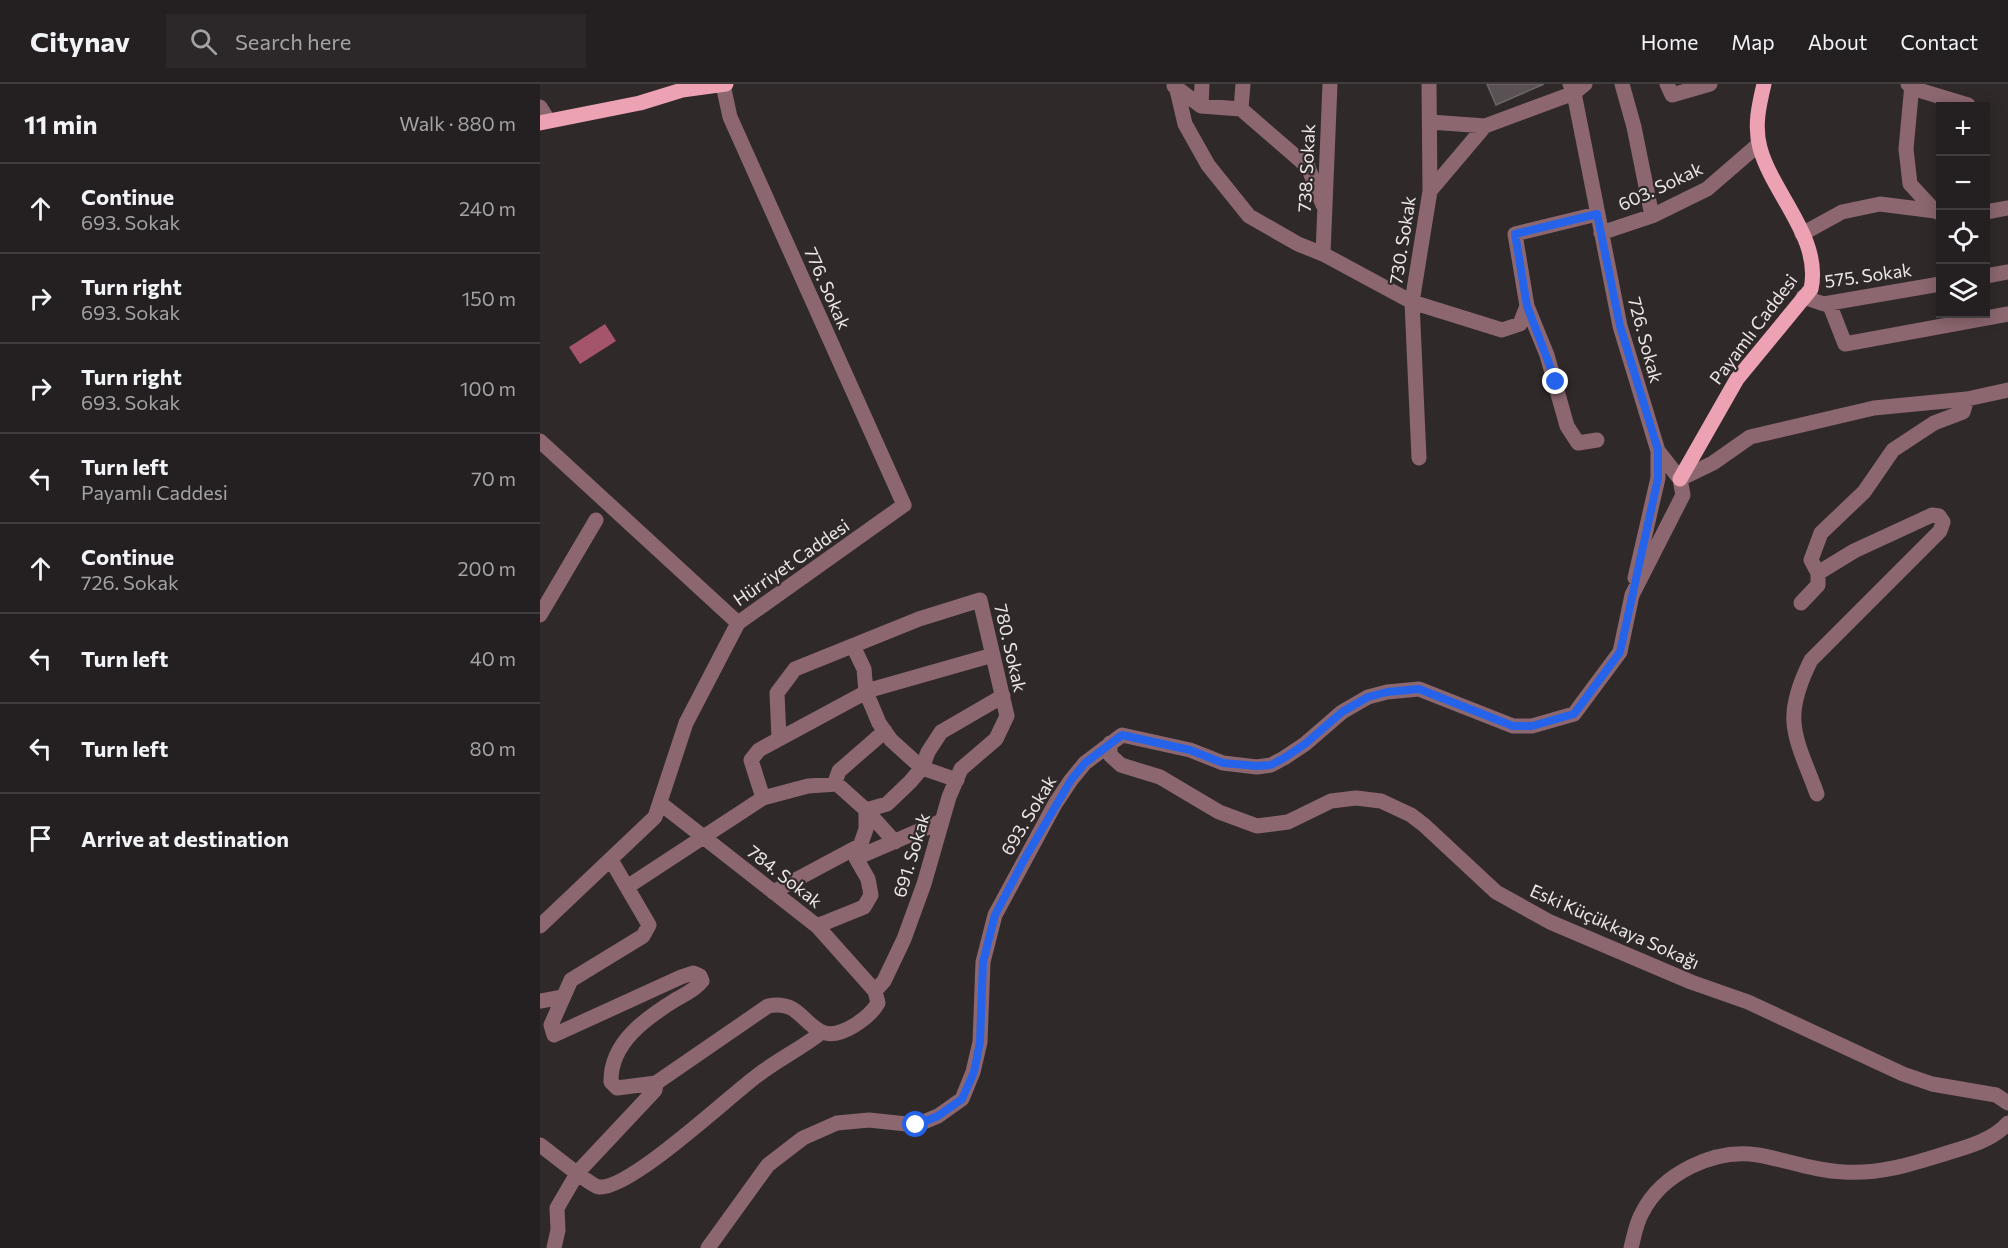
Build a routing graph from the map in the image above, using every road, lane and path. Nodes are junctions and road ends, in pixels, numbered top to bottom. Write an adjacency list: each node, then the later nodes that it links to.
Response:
1 (724, 84): 11 (main road); 47 (street, 776. Sokak)
2 (1202, 84): 15 (street)
3 (1244, 84): 16 (street)
4 (1330, 84): 22 (street, 738. Sokak)
5 (1429, 84): 18 (street, 730. Sokak)
6 (1622, 84): 28 (street)
7 (1667, 84): 8 (street)
8 (1710, 84)
9 (1764, 84): 20 (main road, Payamlı Caddesi)
10 (1911, 86): 14 (street); 24 (street)
11 (680, 87): 17 (main road)
12 (1175, 87): 15 (street); 31 (street, 730. Sokak)
13 (1576, 87): 19 (street); 27 (street, 726. Sokak)
14 (1959, 102)
15 (1201, 106): 16 (street)
16 (1241, 109): 22 (street)
17 (543, 117)
18 (1431, 122): 19 (street); 21 (street, 730. Sokak)
19 (1485, 126): 21 (street)
20 (1759, 144): 28 (street, 603. Sokak); 30 (main road, Payamlı Caddesi)
21 (1430, 190): 36 (street, 730. Sokak)
22 (1323, 205): 31 (street, 738. Sokak)
23 (2008, 208): 25 (street)
24 (1936, 210)
25 (1990, 211)
26 (1936, 212): 30 (street)
27 (1597, 214): 29 (street, 726. Sokak); 38 (street)
28 (1652, 216): 29 (street, 603. Sokak)
29 (1601, 233): 44 (street, 726. Sokak)
30 (1802, 234): 35 (main road, Payamlı Caddesi)
31 (1323, 254): 36 (street, 730. Sokak)
32 (2008, 272): 33 (street)
33 (1990, 275)
34 (1936, 285): 37 (street, 575. Sokak)
35 (1803, 297): 37 (street, 575. Sokak); 46 (main road, Payamlı Caddesi)
36 (1412, 302): 38 (street); 45 (street)
37 (1829, 303): 39 (street)
38 (1527, 306): 42 (street)
39 (2008, 314)
40 (2008, 390): 41 (street)
41 (1967, 399): 46 (street); 49 (street)
42 (1597, 440)
43 (540, 441): 53 (street)
44 (1658, 450): 46 (street); 50 (street, 726. Sokak)
45 (1419, 458)
46 (1680, 479): 50 (street, Payamlı Caddesi)
47 (904, 505): 53 (street, Hürriyet Caddesi)
48 (596, 520): 52 (street)
49 (1818, 573): 51 (street); 66 (street)
50 (1632, 595): 58 (street, Payamlı Caddesi)
51 (1802, 603)
52 (540, 615)
53 (738, 623): 68 (street, Hürriyet Caddesi)
54 (853, 646): 55 (street, 780. Sokak); 56 (street); 60 (street)
55 (993, 655): 56 (street); 57 (street, 780. Sokak)
56 (866, 692): 59 (street); 60 (street)
57 (1003, 696): 61 (street, 780. Sokak); 63 (street)
58 (1574, 714): 62 (street, 693. Sokak)
59 (885, 731): 63 (street); 65 (street)
60 (779, 738): 67 (street)
61 (996, 739): 64 (street, 691. Sokak)
62 (1110, 743): 85 (street, Eski Küçükkaya Sokağı); 90 (street, 693. Sokak)
63 (922, 768): 64 (street); 69 (street)
64 (957, 780): 70 (street, 691. Sokak)
65 (837, 784): 67 (street); 69 (street)
66 (1817, 794)
67 (763, 798): 71 (street)
68 (660, 803): 71 (street, 784. Sokak); 74 (street, Hürriyet Caddesi)
69 (866, 810): 72 (street); 73 (street)
70 (942, 821): 72 (street); 79 (street, 691. Sokak)
71 (704, 838): 75 (street); 76 (street, 784. Sokak)
72 (895, 842): 73 (street)
73 (857, 852): 76 (street); 78 (street)
74 (611, 860): 75 (street); 77 (street, Hürriyet Caddesi)
75 (627, 887): 80 (street)
76 (773, 892): 78 (street, 784. Sokak)
77 (540, 926)
78 (817, 926): 79 (street, 784. Sokak)
79 (875, 991): 82 (street, 691. Sokak)
80 (563, 997): 81 (street); 83 (street)
81 (540, 1001)
82 (822, 1032): 84 (street); 88 (street)
83 (546, 1034): 84 (street)
84 (656, 1083): 88 (street)
85 (2008, 1103)
86 (2008, 1123): 91 (street)
87 (540, 1145): 88 (street)
88 (578, 1172): 89 (street)
89 (554, 1248)
90 (708, 1248)
91 (1631, 1248)

